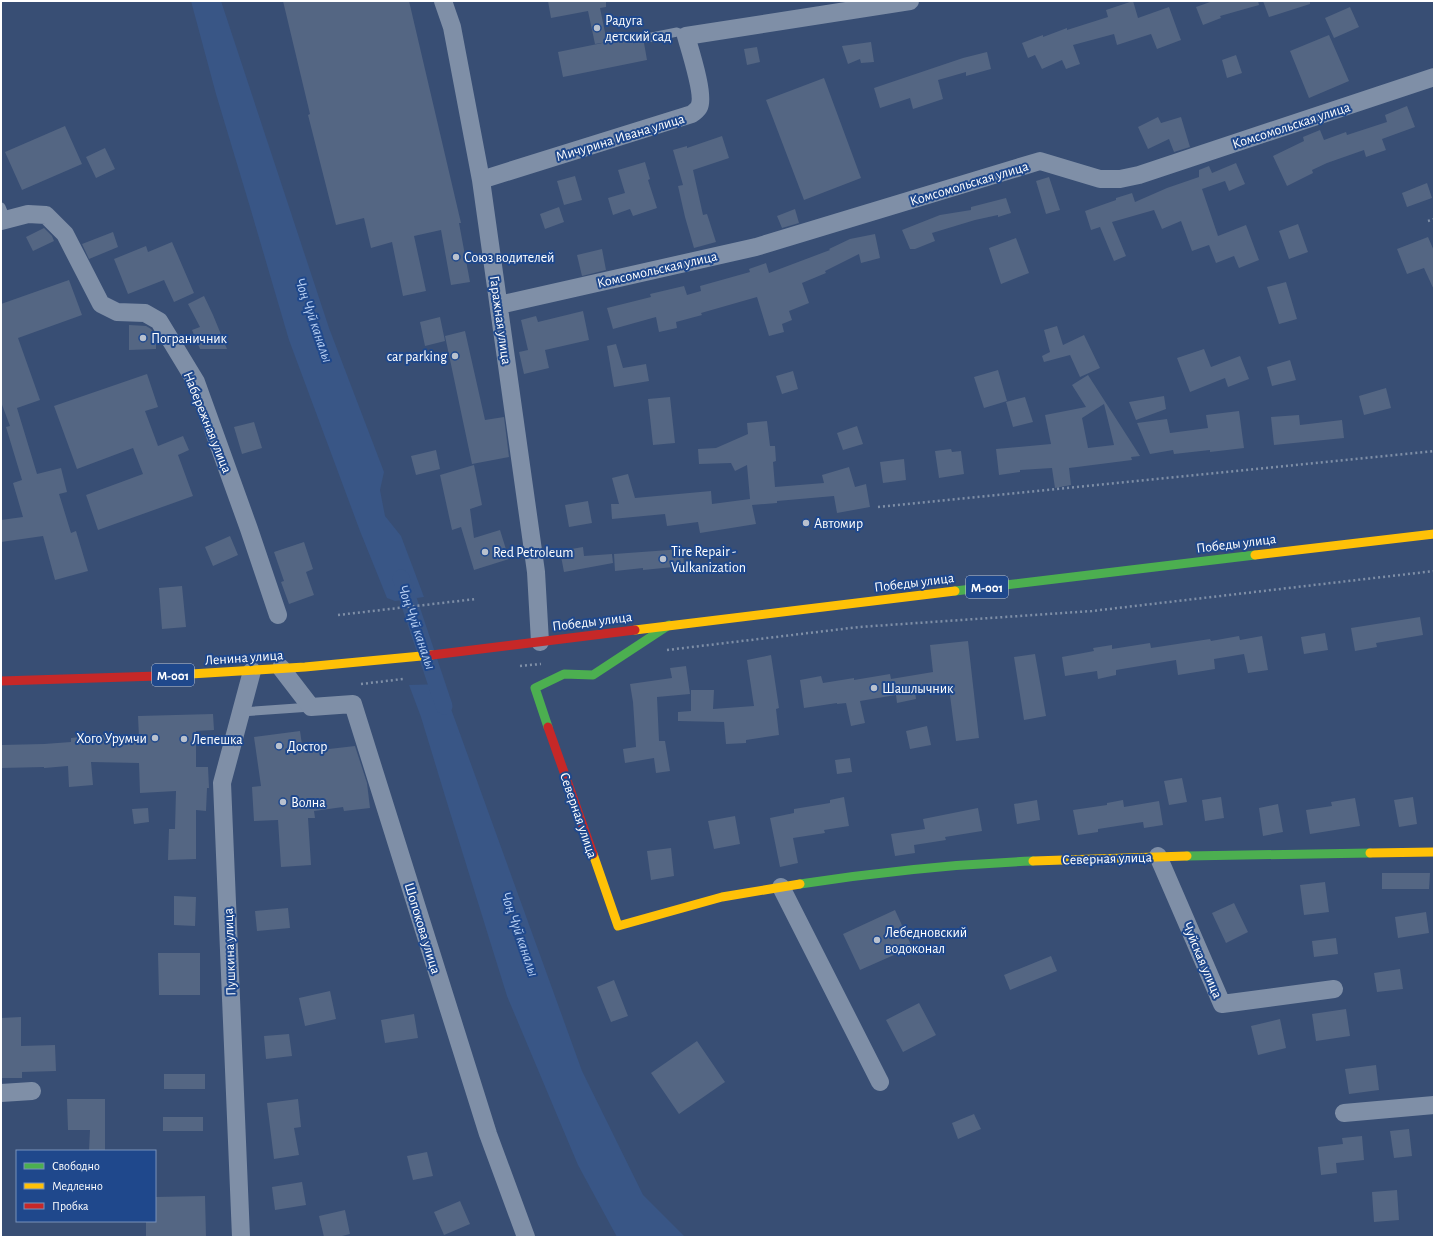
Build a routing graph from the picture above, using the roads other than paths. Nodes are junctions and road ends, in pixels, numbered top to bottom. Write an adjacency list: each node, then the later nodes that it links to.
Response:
1 (443, 1): 6 (street, Гаражная улица)
2 (910, 1): 3 (street)
3 (686, 36): 4 (lane); 6 (street, Мичурина Ивана улица)
4 (647, 38)
5 (1434, 77): 8 (street, Комсомольская улица)
6 (481, 180): 8 (street, Гаражная улица)
7 (3, 216): 10 (street, Набережная улица)
8 (499, 305): 12 (street, Гаражная улица)
9 (1434, 534): 11 (main road, Победы улица / М-001)
10 (278, 615)
11 (669, 625): 12 (main road, Победы улица / М-001); 21 (main road, Северная улица)
12 (540, 642): 13 (main road, Победы улица / М-001)
13 (344, 664): 14 (main road, Ленина улица / М-001)
14 (282, 668): 15 (main road, Ленина улица / М-001); 17 (street)
15 (252, 671): 16 (main road, Ленина улица / М-001); 18 (street, Пушкина улица)
16 (1, 681)
17 (311, 707): 18 (lane); 29 (street, Шопокова улица)
18 (241, 712): 28 (street, Пушкина улица)
19 (1434, 852): 20 (main road, Северная улица)
20 (1158, 856): 21 (main road, Северная улица); 22 (street, Чуйская улица)
21 (781, 887): 23 (street)
22 (1334, 989)
23 (880, 1082)
24 (32, 1091): 25 (street)
25 (1, 1093)
26 (1434, 1105): 27 (street)
27 (1344, 1113)
28 (241, 1237)
29 (526, 1237)

